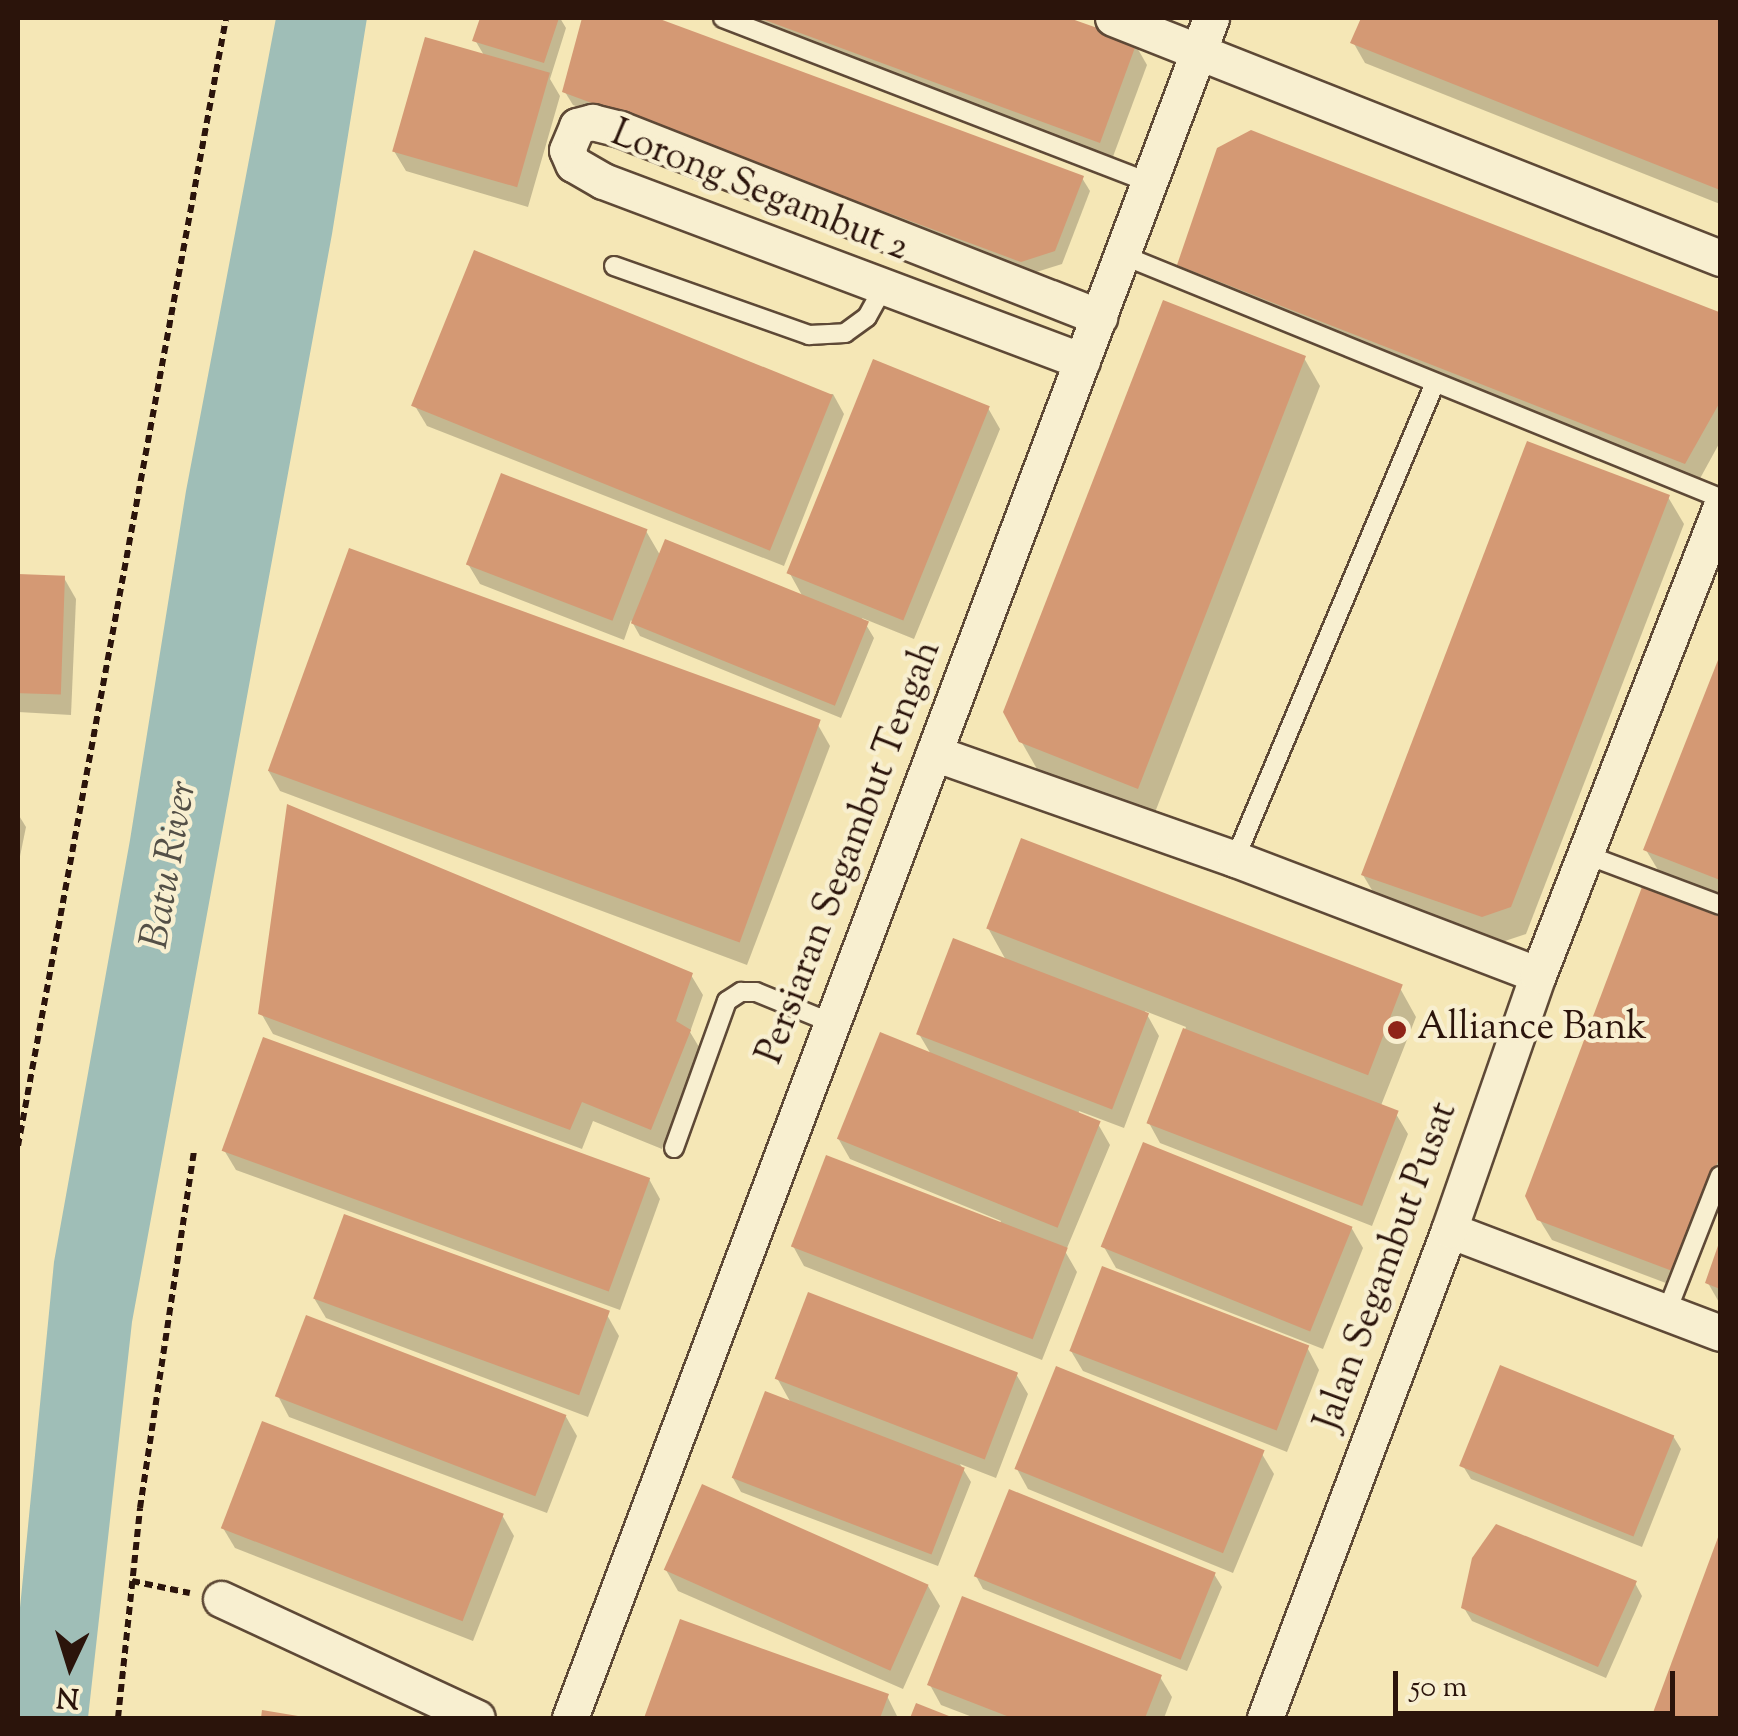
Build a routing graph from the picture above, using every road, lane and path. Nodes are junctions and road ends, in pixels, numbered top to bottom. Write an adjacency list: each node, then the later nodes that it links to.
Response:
1 (226, 18): 22 (path)
2 (723, 18): 6 (lane)
3 (1113, 18): 5 (street)
4 (1212, 18): 5 (street, Persiaran Segambut Tengah)
5 (1199, 52): 6 (street, Persiaran Segambut Tengah); 8 (street)
6 (1149, 182): 7 (street, Persiaran Segambut Tengah)
7 (1122, 255): 11 (street, Persiaran Segambut Tengah); 13 (lane)
8 (1720, 258)
9 (614, 266): 10 (lane)
10 (883, 288): 11 (street, Lorong Segambut 2); 12 (street, Lorong Segambut 2)
11 (1099, 317): 12 (street, Persiaran Segambut Tengah)
12 (1082, 361): 16 (street, Persiaran Segambut Tengah)
13 (1435, 383): 14 (lane); 18 (lane)
14 (1720, 498)
15 (1720, 509): 17 (street, Jalan Segambut Pusat)
16 (934, 753): 18 (street); 21 (street, Persiaran Segambut Tengah)
17 (1587, 854): 19 (lane); 20 (street, Jalan Segambut Pusat)
18 (1236, 860): 20 (street)
19 (1720, 905)
20 (1538, 976): 26 (street, Jalan Segambut Pusat)
21 (832, 1023): 23 (lane); 33 (street, Persiaran Segambut Tengah)
22 (18, 1146)
23 (674, 1148)
24 (194, 1149): 29 (path)
25 (1720, 1176): 27 (lane)
26 (1448, 1230): 27 (street); 34 (street, Jalan Segambut Pusat)
27 (1667, 1310): 28 (street)
28 (1720, 1333)
29 (132, 1581): 30 (path); 31 (path)
30 (221, 1599): 32 (street)
31 (118, 1718)
32 (477, 1718)
33 (570, 1718)
34 (1265, 1718)

